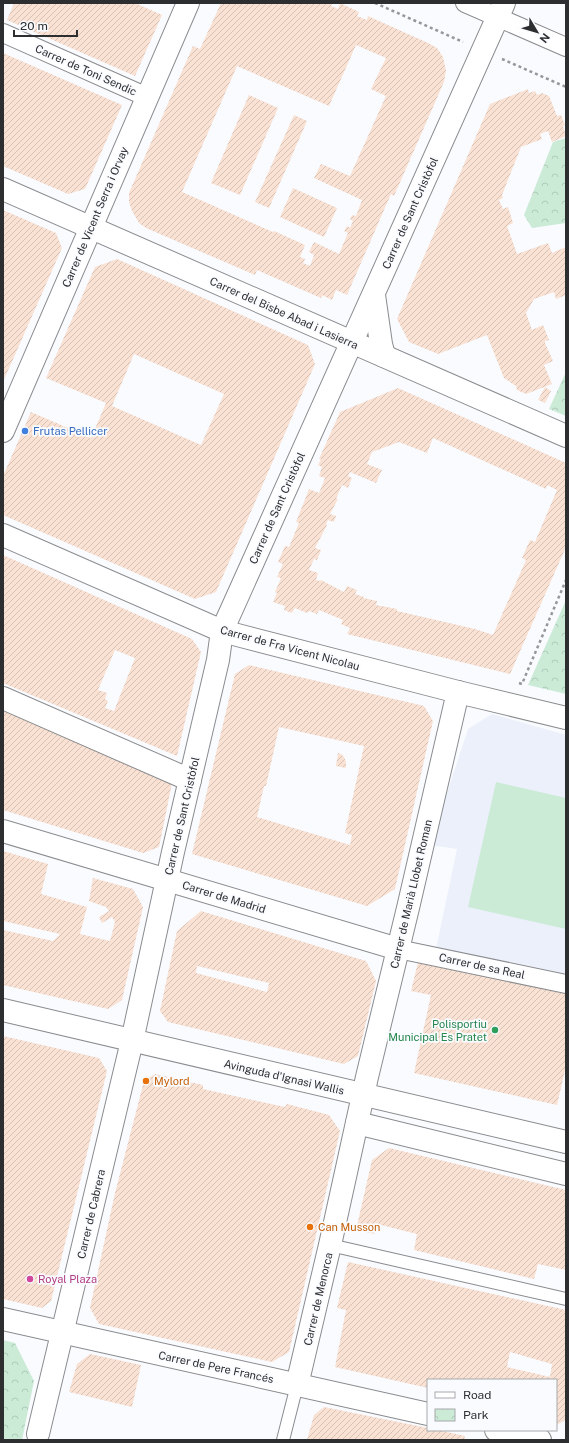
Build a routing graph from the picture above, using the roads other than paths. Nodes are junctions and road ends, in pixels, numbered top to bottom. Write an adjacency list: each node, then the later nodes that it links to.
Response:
1 (188, 3): 6 (street, Carrer de Vicent Serra i Orvay)
2 (465, 3): 3 (street)
3 (500, 10): 5 (street); 9 (street, Carrer de Sant Cristòfol)
4 (3, 33): 6 (street, Carrer de Toni Sendic)
5 (566, 47)
6 (147, 97): 8 (street, Carrer de Vicent Serra i Orvay)
7 (3, 189): 8 (street, Carrer del Bisbe Abad i Lasierra)
8 (90, 227): 10 (street, Carrer del Bisbe Abad i Lasierra); 12 (street, Carrer de Vicent Serra i Orvay)
9 (374, 293): 10 (street, Carrer de Sant Cristòfol); 11 (street)
10 (352, 342): 11 (street, Carrer del Bisbe Abad i Lasierra); 15 (street, Carrer de Sant Cristòfol)
11 (384, 356): 13 (street, Carrer del Bisbe Abad i Lasierra)
12 (3, 431)
13 (566, 436)
14 (3, 535): 15 (street, Carrer de Fra Vicent Nicolau)
15 (222, 631): 16 (street, Carrer de Fra Vicent Nicolau); 17 (street, Carrer de Sant Cristòfol)
16 (263, 643): 17 (street); 18 (street, Carrer de Fra Vicent Nicolau)
17 (218, 660): 21 (street, Carrer de Sant Cristòfol)
18 (458, 692): 20 (street, Carrer de Fra Vicent Nicolau); 24 (street, Carrer de Marià Llobet Roman)
19 (3, 698): 21 (street)
20 (566, 718)
21 (190, 780): 23 (street, Carrer de Sant Cristòfol)
22 (3, 831): 23 (street, Carrer de Madrid)
23 (167, 880): 24 (street, Carrer de Madrid); 27 (street, Carrer de Sant Cristòfol)
24 (398, 949): 25 (street, Carrer de sa Real); 28 (street, Carrer de Marià Llobet Roman)
25 (566, 984)
26 (3, 1010): 27 (street, Avinguda d'Ignasi Wallis)
27 (132, 1040): 28 (street, Avinguda d'Ignasi Wallis); 35 (street, Carrer de Cabrera)
28 (364, 1096): 29 (street, Carrer de Menorca); 30 (street, Avinguda d'Ignasi Wallis)
29 (357, 1122): 31 (street); 32 (street, Carrer de Menorca)
30 (566, 1142)
31 (566, 1174)
32 (330, 1245): 33 (lane); 36 (street, Carrer de Menorca)
33 (566, 1299)
34 (3, 1320): 35 (street, Carrer de Pere Francés)
35 (62, 1333): 36 (street, Carrer de Pere Francés); 39 (street, Carrer de Cabrera)
36 (297, 1384): 37 (street, Carrer de Pere Francés); 40 (lane)
37 (427, 1414)
38 (500, 1431): 41 (street)
39 (38, 1438)
40 (284, 1440)
41 (540, 1440)

